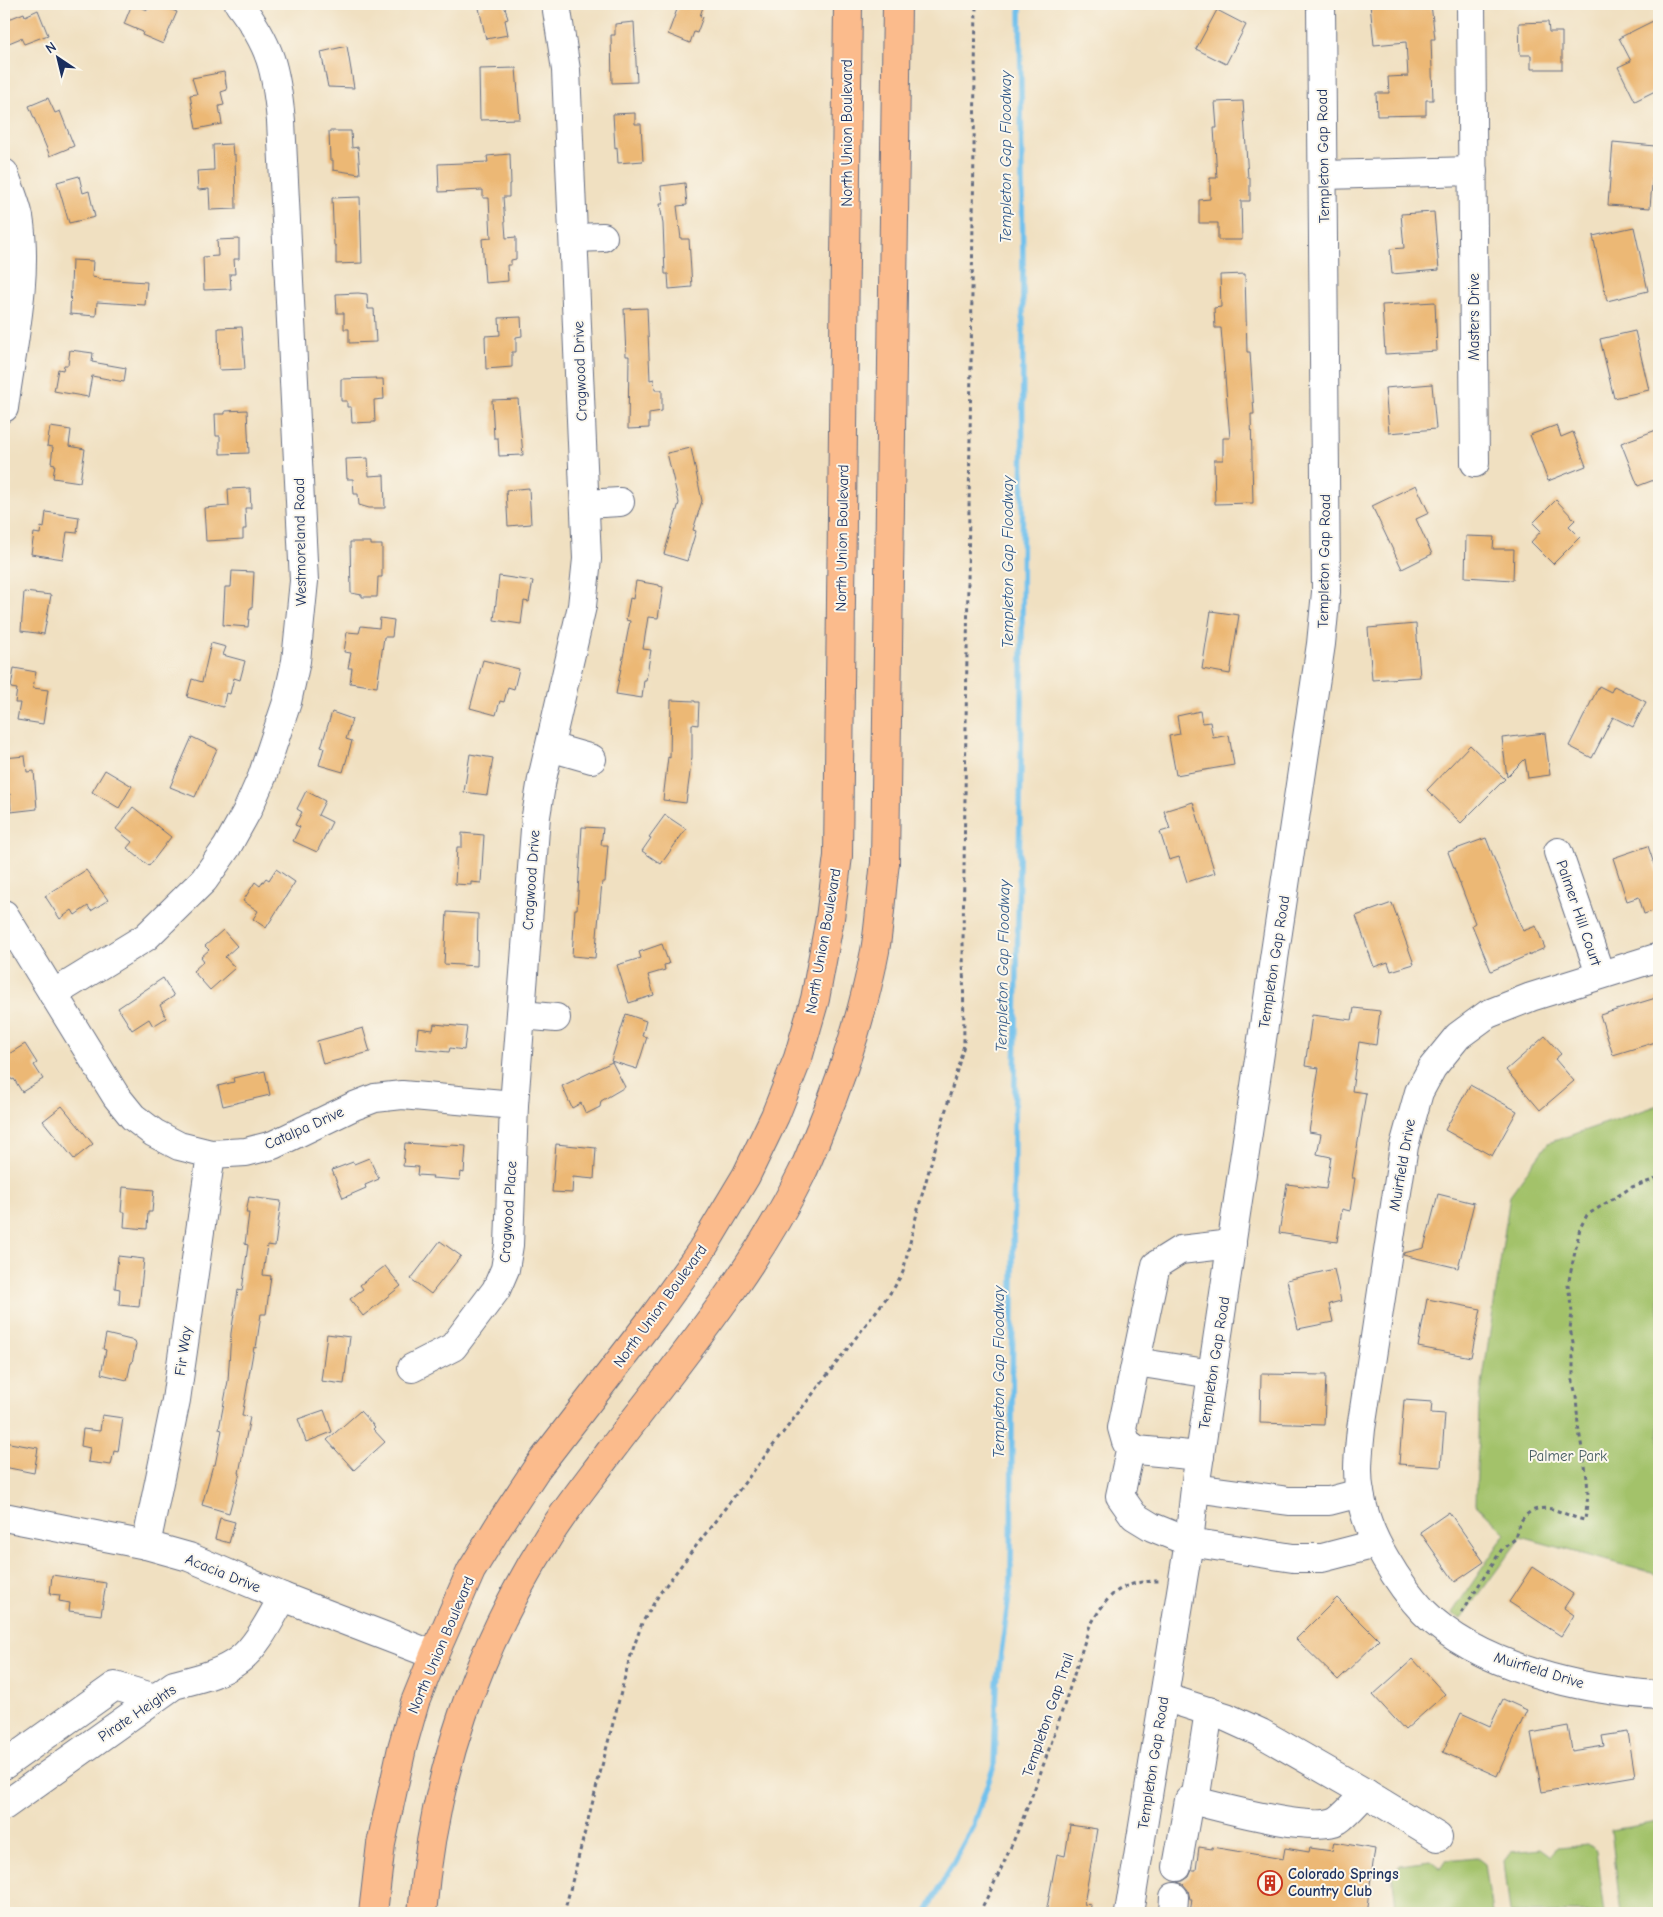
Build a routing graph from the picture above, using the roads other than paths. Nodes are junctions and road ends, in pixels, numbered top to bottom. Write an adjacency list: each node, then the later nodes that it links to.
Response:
1 (239, 4): 22 (street, Westmoreland Road)
2 (556, 4): 11 (street, Cragwood Drive)
3 (848, 4): 40 (main road, North Union Boulevard)
4 (897, 4): 53 (main road)
5 (1321, 4): 9 (street, Templeton Gap Road)
6 (1471, 4): 7 (street, Masters Drive)
7 (1473, 171): 9 (street); 13 (street, Masters Drive)
8 (4, 173): 12 (street)
9 (1324, 175): 27 (street, Templeton Gap Road)
10 (603, 237): 11 (street)
11 (574, 238): 15 (street, Cragwood Drive)
12 (4, 408)
13 (1475, 463)
14 (620, 502): 15 (street)
15 (585, 504): 16 (street, Cragwood Drive)
16 (550, 747): 17 (street); 23 (street, Cragwood Drive)
17 (592, 759)
18 (1558, 852): 21 (street, Palmer Hill Court)
19 (4, 914): 22 (street, Catalpa Drive)
20 (1659, 957): 21 (street, Muirfield Drive)
21 (1600, 974): 34 (street, Muirfield Drive)
22 (53, 994): 26 (street, Catalpa Drive)
23 (521, 1015): 24 (street); 25 (street, Cragwood Drive)
24 (556, 1018)
25 (514, 1105): 26 (street, Catalpa Drive); 29 (street, Cragwood Place)
26 (211, 1154): 38 (street, Fir Way)
27 (1232, 1244): 28 (street); 30 (street, Templeton Gap Road)
28 (1136, 1362): 30 (street); 31 (street)
29 (412, 1368)
30 (1212, 1374): 32 (street, Templeton Gap Road)
31 (1131, 1446): 32 (street); 36 (street)
32 (1200, 1456): 33 (street, Templeton Gap Road)
33 (1195, 1488): 34 (street); 36 (street, Templeton Gap Road)
34 (1360, 1493): 37 (street, Muirfield Drive)
35 (4, 1517): 38 (street, Acacia Drive)
36 (1189, 1542): 37 (street); 42 (street, Templeton Gap Road)
37 (1376, 1544): 41 (street, Muirfield Drive)
38 (146, 1546): 39 (street, Acacia Drive)
39 (283, 1597): 40 (street, Acacia Drive); 43 (street, Pirate Heights)
40 (434, 1655): 52 (main road, North Union Boulevard)
41 (1659, 1695)
42 (1164, 1697): 44 (street); 46 (street, Templeton Gap Road)
43 (156, 1698): 45 (street); 49 (street, Pirate Heights)
44 (1209, 1712): 47 (street); 48 (street)
45 (4, 1765)
46 (1148, 1792): 48 (street); 54 (street, Templeton Gap Road)
47 (1366, 1793): 48 (street); 50 (street)
48 (1192, 1801): 51 (street)
49 (4, 1806)
50 (1438, 1837)
51 (1177, 1867)
52 (373, 1913)
53 (422, 1913)
54 (1129, 1913)

